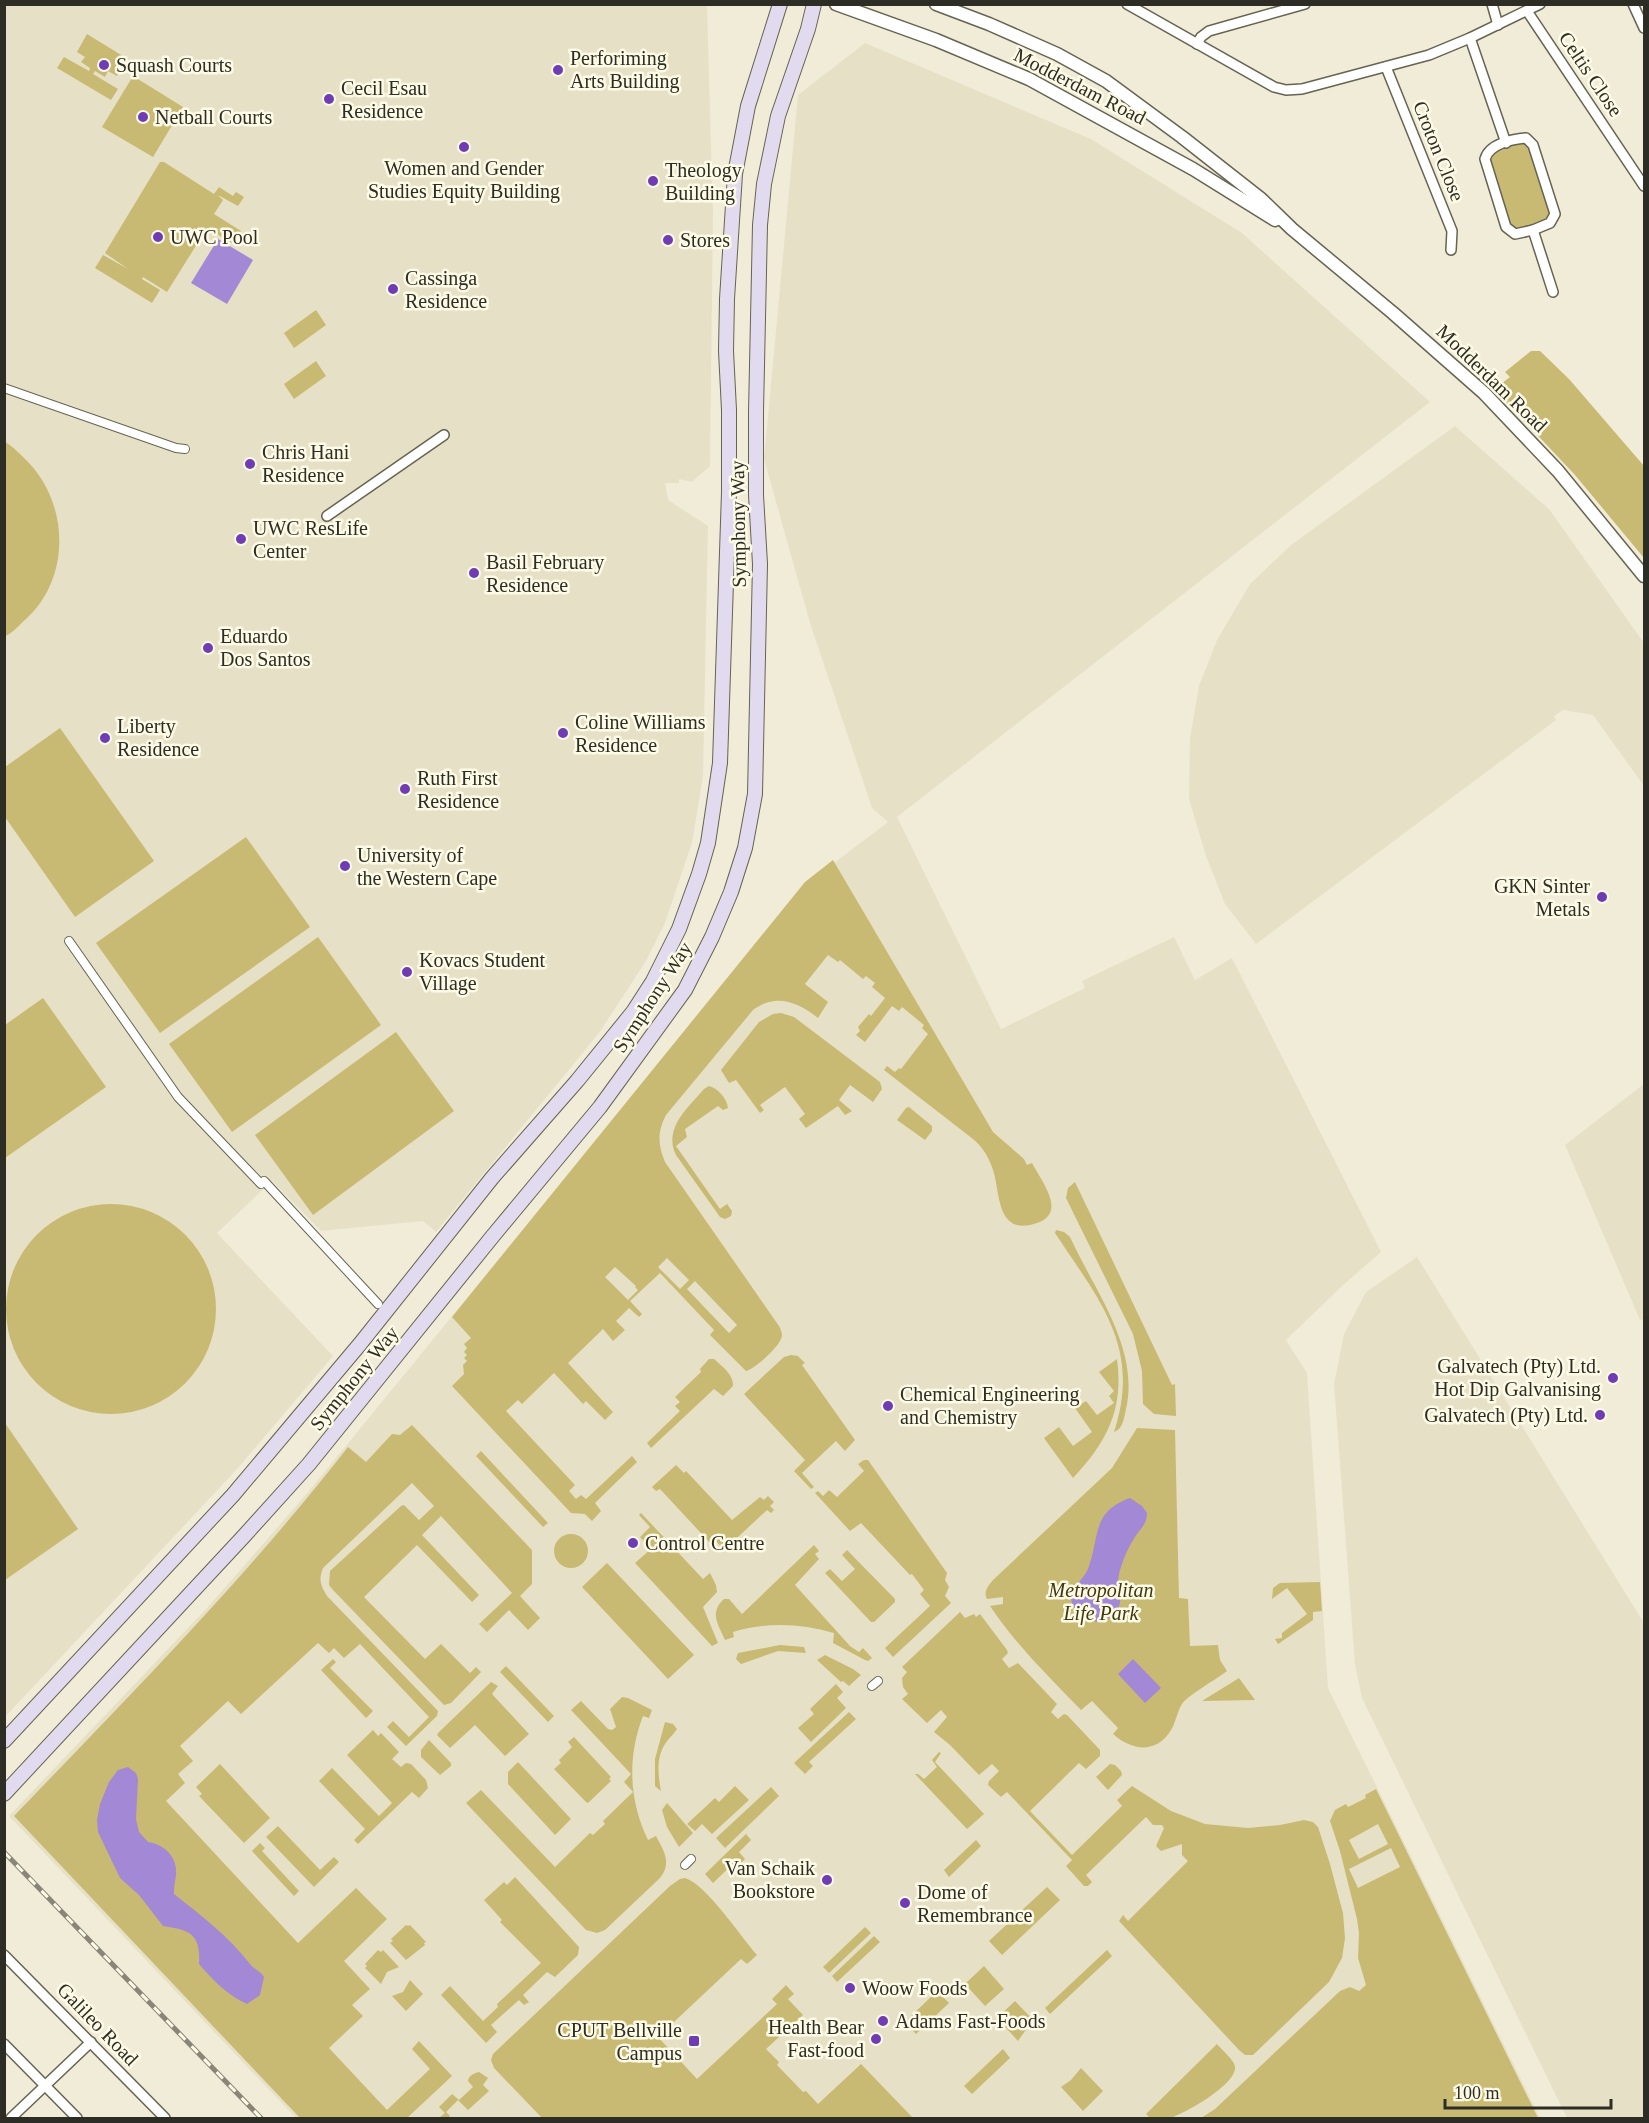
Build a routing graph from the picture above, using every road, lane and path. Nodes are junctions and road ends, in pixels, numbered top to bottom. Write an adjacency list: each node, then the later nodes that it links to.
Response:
1 (780, 4): 29 (main road, Symphony Way)
2 (814, 4): 30 (main road, Symphony Way)
3 (836, 4): 18 (street, Modderdam Road)
4 (936, 4): 18 (street, Modderdam Road)
5 (1127, 4): 14 (street)
6 (1305, 4): 14 (street)
7 (1492, 4): 11 (street)
8 (1540, 4): 10 (street)
9 (1633, 4): 12 (street)
10 (1527, 11): 11 (street); 17 (street, Celtis Close)
11 (1498, 25): 13 (street)
12 (1644, 28)
13 (1470, 38): 15 (street); 16 (street)
14 (1197, 44): 15 (street)
15 (1386, 67): 20 (street, Croton Close)
16 (1506, 143): 19 (street); 19 (street)
17 (1644, 186)
18 (1292, 230): 26 (street, Modderdam Road)
19 (1533, 230): 21 (street)
20 (1451, 250)
21 (1553, 292)
22 (4, 388): 24 (street)
23 (444, 435): 25 (street)
24 (185, 449)
25 (327, 516)
26 (1644, 576)
27 (69, 941): 28 (street)
28 (378, 1304)
29 (4, 1741)
30 (4, 1794)
31 (4, 1955): 32 (street, Galileo Road)
32 (91, 2042): 34 (street); 37 (street, Galileo Road)
33 (4, 2044): 34 (street)
34 (45, 2086): 35 (street); 36 (street)
35 (11, 2118)
36 (77, 2118)
37 (165, 2118)

